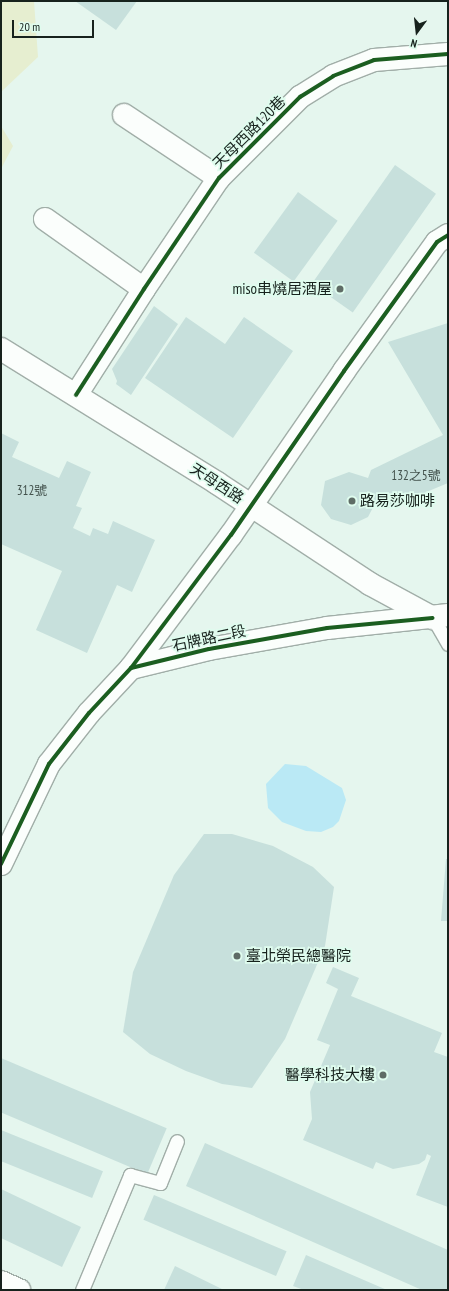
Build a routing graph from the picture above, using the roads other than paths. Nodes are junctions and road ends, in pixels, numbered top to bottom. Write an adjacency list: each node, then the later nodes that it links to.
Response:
1 (448, 54): 3 (street, 天母西路120巷)
2 (124, 115): 3 (street)
3 (219, 178): 6 (street, 天母西路120巷)
4 (45, 219): 6 (street)
5 (448, 234): 9 (street)
6 (144, 289): 8 (street, 天母西路120巷)
7 (1, 349): 8 (street, 天母西路)
8 (76, 395): 9 (street, 天母西路)
9 (252, 506): 10 (street, 天母西路); 12 (street)
10 (440, 616): 11 (lane); 12 (street, 石牌路二段)
11 (448, 644)
12 (131, 668): 13 (street)
13 (1, 864)
14 (177, 1142): 17 (lane)
15 (1, 1282): 16 (street)
16 (19, 1290)
17 (82, 1290)

